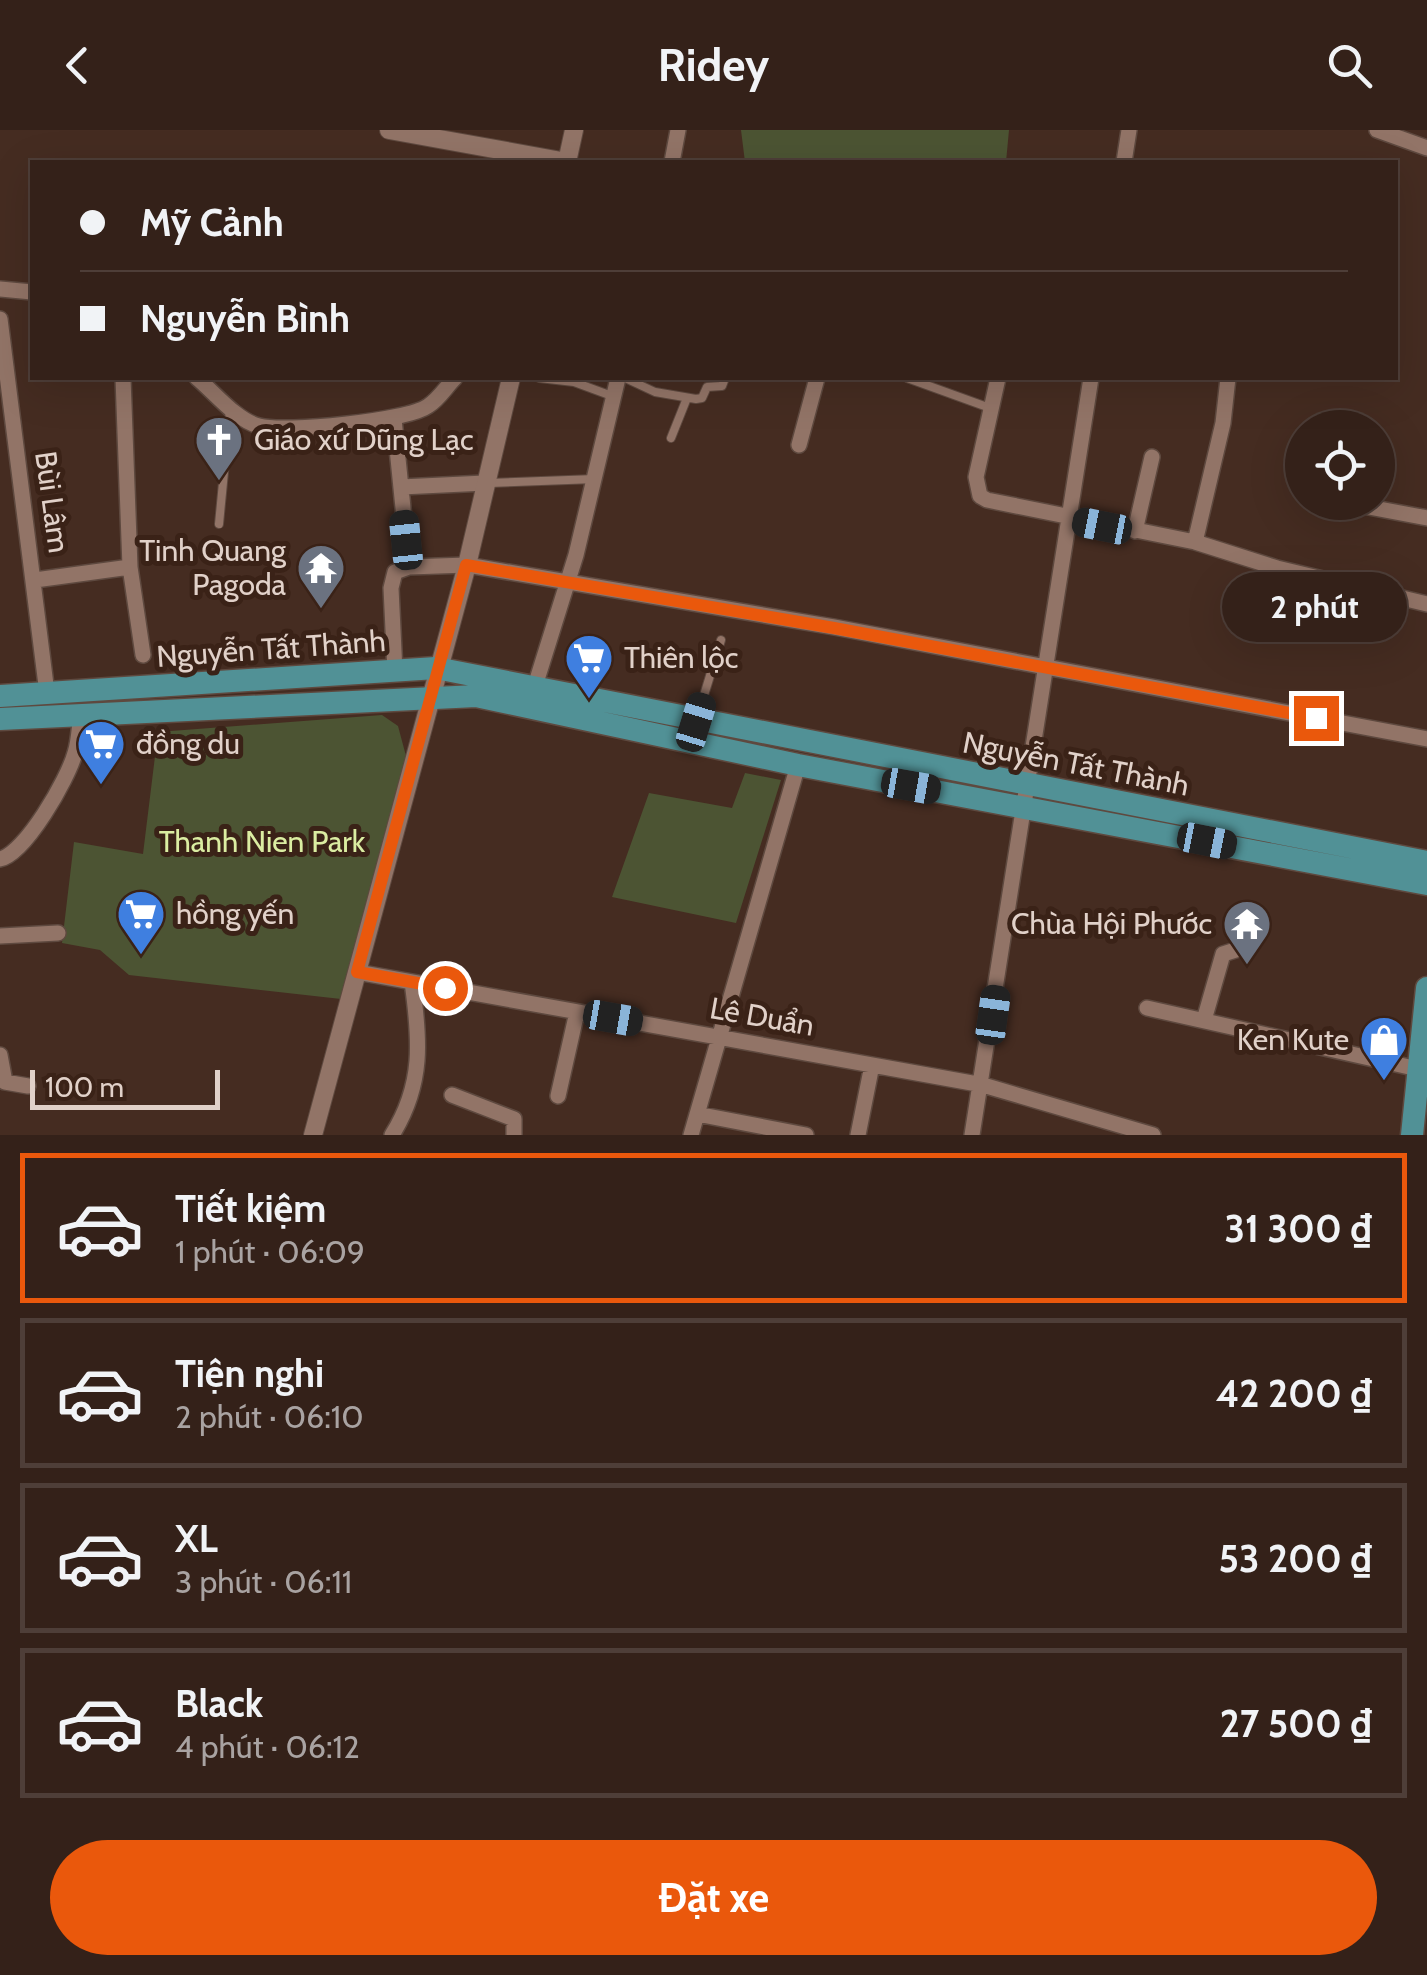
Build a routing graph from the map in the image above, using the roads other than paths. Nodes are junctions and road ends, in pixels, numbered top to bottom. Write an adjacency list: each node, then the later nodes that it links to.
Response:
1 (389, 130): 7 (street)
2 (574, 130): 8 (street)
3 (678, 130): 9 (street)
4 (1129, 130): 10 (street)
5 (1376, 130): 6 (street)
6 (1427, 148)
7 (556, 160)
8 (567, 160)
9 (672, 160)
10 (1124, 160)
11 (0, 289): 12 (street)
12 (30, 292)
13 (0, 319): 47 (street, Bùi Lâm)
14 (122, 380): 45 (street)
15 (199, 380): 29 (street)
16 (452, 380): 31 (street)
17 (511, 380): 36 (street)
18 (556, 380): 27 (lane)
19 (620, 380): 27 (street)
20 (626, 380): 28 (lane)
21 (724, 380): 28 (lane)
22 (815, 380): 33 (street)
23 (913, 380): 30 (lane)
24 (997, 380): 30 (street)
25 (1091, 380): 40 (street)
26 (1228, 380): 43 (street)
27 (612, 396): 35 (street)
28 (687, 398): 32 (lane)
29 (230, 406): 31 (street); 41 (lane)
30 (990, 408): 40 (street)
31 (394, 419): 37 (street)
32 (671, 438)
33 (799, 445)
34 (1152, 456): 42 (street)
35 (595, 479): 36 (lane); 48 (street)
36 (485, 483): 37 (street); 44 (street)
37 (401, 487): 46 (street)
38 (1395, 512): 39 (street)
39 (1427, 518)
40 (1069, 519): 42 (street); 52 (street)
41 (219, 524)
42 (1135, 532): 43 (street)
43 (1195, 542): 49 (street)
44 (466, 565): 46 (street); 48 (street); 53 (street)
45 (130, 567): 47 (street); 51 (street)
46 (409, 567): 54 (street)
47 (34, 580): 56 (street, Bùi Lâm)
48 (568, 582): 52 (street); 55 (street)
49 (1427, 604)
50 (721, 640): 61 (lane)
51 (142, 654)
52 (1046, 666): 62 (street); 64 (street)
53 (436, 668): 54 (main road, Nguyễn Tất Thành); 55 (main road, Nguyễn Tất Thành); 57 (street)
54 (396, 672): 56 (main road, Nguyễn Tất Thành)
55 (535, 686): 61 (main road, Nguyễn Tất Thành)
56 (48, 693): 58 (main road, Nguyễn Tất Thành)
57 (428, 695): 59 (main road, Nguyễn Tất Thành); 63 (main road, Nguyễn Tất Thành); 71 (street)
58 (0, 696)
59 (81, 714): 60 (main road, Nguyễn Tất Thành); 65 (street)
60 (0, 719)
61 (696, 722): 64 (main road, Nguyễn Tất Thành)
62 (1427, 739)
63 (798, 766): 64 (main road, Nguyễn Tất Thành); 77 (street)
64 (1025, 795): 66 (main road, Nguyễn Tất Thành); 67 (main road, Nguyễn Tất Thành); 81 (street)
65 (0, 859)
66 (1427, 862)
67 (1427, 884)
68 (1254, 914): 76 (street)
69 (58, 932): 70 (street)
70 (0, 936)
71 (357, 972): 72 (street, Lê Duẩn); 87 (street)
72 (412, 982): 75 (street, Lê Duẩn); 88 (street)
73 (1427, 988): 80 (main road)
74 (1147, 1008): 76 (street)
75 (577, 1012): 77 (street, Lê Duẩn); 84 (street)
76 (1204, 1020): 80 (street)
77 (720, 1038): 79 (street, Lê Duẩn); 85 (street)
78 (0, 1056): 82 (street)
79 (872, 1065): 81 (street, Lê Duẩn); 92 (street)
80 (1418, 1069): 96 (main road)
81 (982, 1085): 86 (street, Lê Duẩn); 93 (street)
82 (28, 1086)
83 (452, 1096): 89 (street)
84 (558, 1096)
85 (697, 1114): 90 (street); 91 (street)
86 (1096, 1116): 94 (street); 95 (street, Lê Duẩn)
87 (312, 1135)
88 (392, 1135)
89 (514, 1135)
90 (691, 1135)
91 (806, 1135)
92 (858, 1135)
93 (972, 1135)
94 (1092, 1135)
95 (1153, 1135)
96 (1412, 1135)

